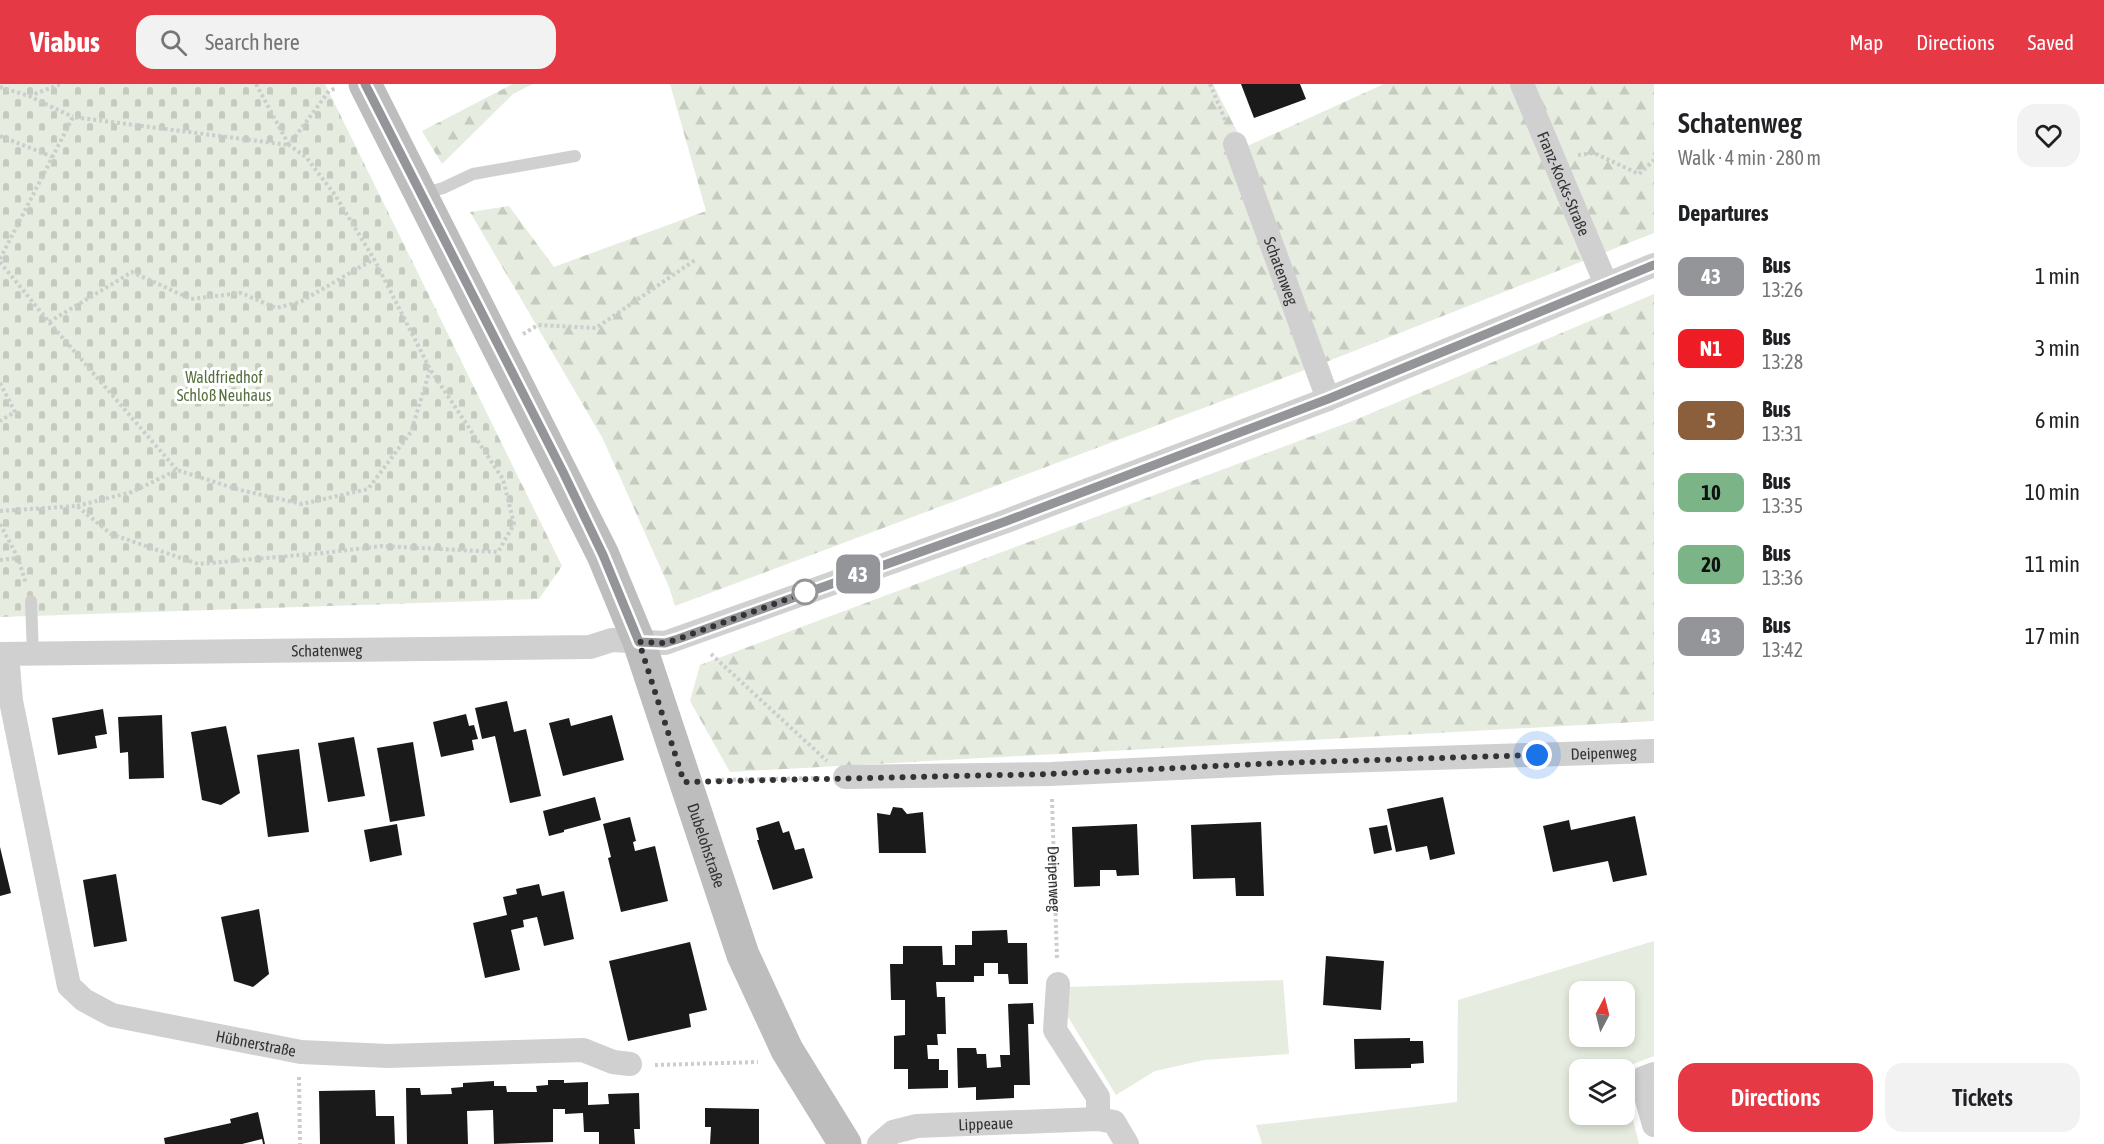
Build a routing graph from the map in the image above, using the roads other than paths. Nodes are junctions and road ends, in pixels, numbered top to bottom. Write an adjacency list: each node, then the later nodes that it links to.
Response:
1 (1522, 84): 7 (street, Franz-Kocks-Straße)
2 (353, 85): 5 (main road, Dubelohstraße)
3 (1235, 144): 8 (street, Schatenweg)
4 (575, 156): 5 (lane)
5 (421, 194): 10 (main road, Dubelohstraße)
6 (1654, 265): 7 (street, Schatenweg)
7 (1606, 284): 8 (street, Schatenweg)
8 (1328, 399): 10 (street, Schatenweg)
9 (32, 601): 12 (lane)
10 (639, 642): 12 (street, Schatenweg); 20 (main road, Dubelohstraße)
11 (3, 654): 12 (street, Schatenweg); 16 (street, Hübnerstraße)
12 (33, 654)
13 (1654, 751): 14 (street, Deipenweg)
14 (845, 777)
15 (1058, 984): 18 (street)
16 (630, 1064)
17 (1654, 1074): 19 (street)
18 (1098, 1119): 21 (street, Lippeaue); 22 (street)
19 (1654, 1125)
20 (845, 1144)
21 (879, 1144)
22 (1127, 1144)

